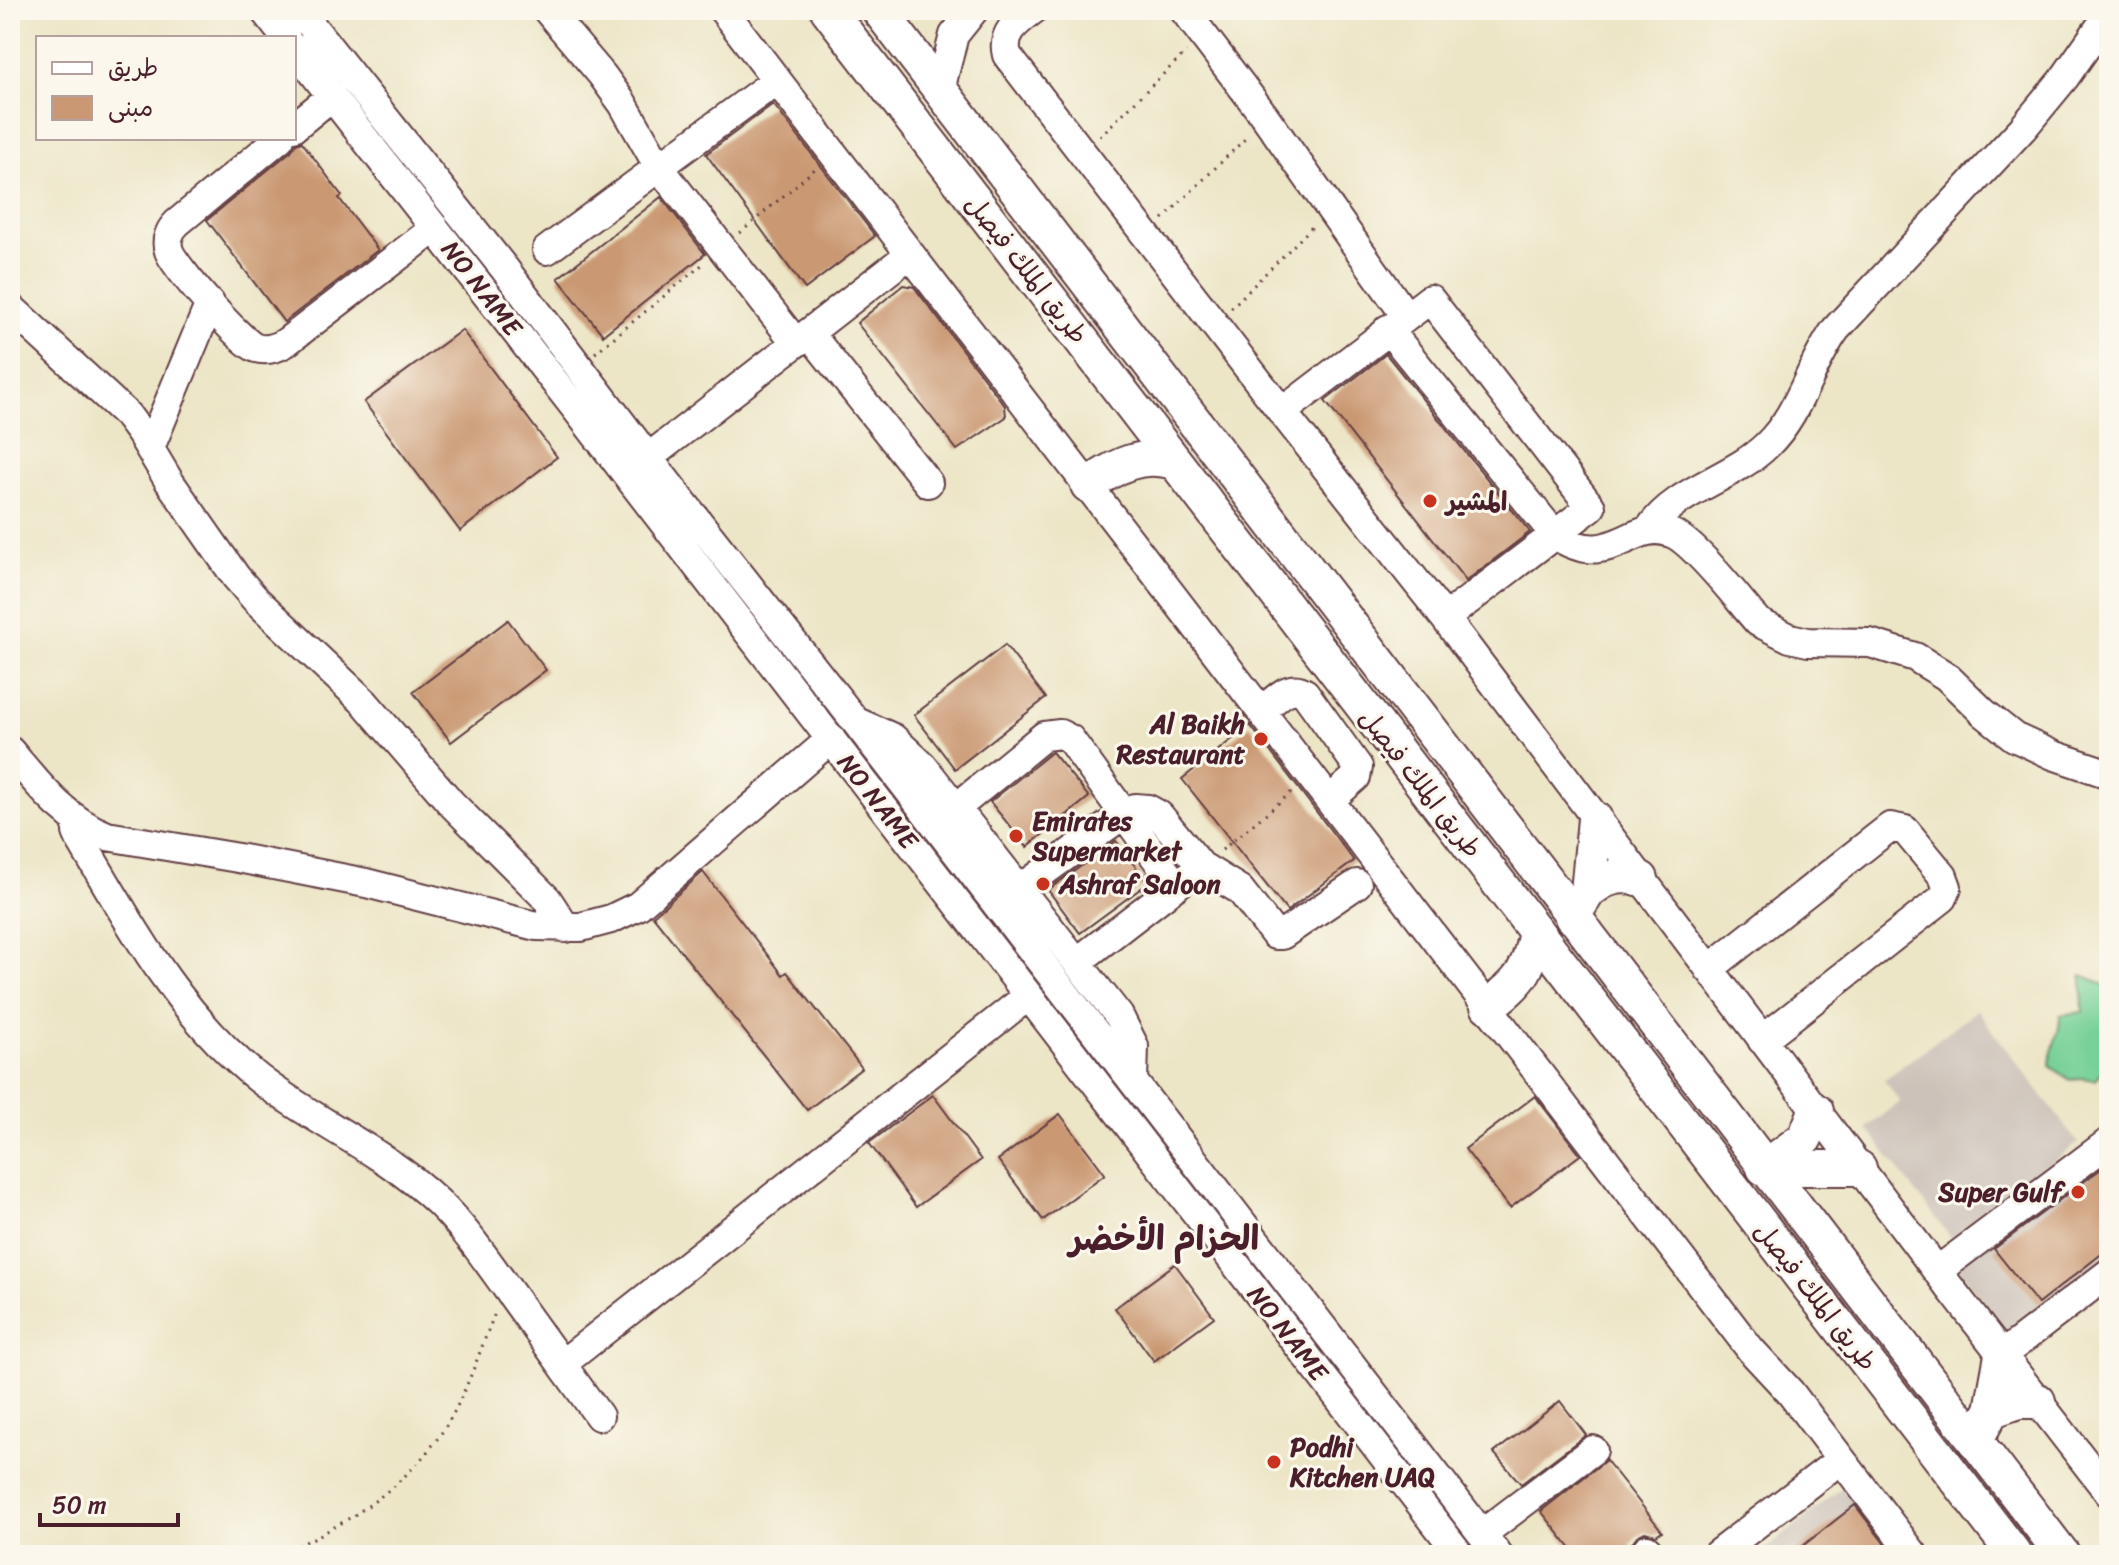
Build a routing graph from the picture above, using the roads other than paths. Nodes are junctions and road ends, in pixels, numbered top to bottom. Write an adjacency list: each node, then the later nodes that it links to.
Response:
1 (264, 10): 11 (street)
2 (299, 10): 28 (street, NO NAME)
3 (547, 10): 18 (street)
4 (723, 10): 13 (street)
5 (828, 10): 29 (main road, طريق الملك فيصل)
6 (879, 10): 14 (main road, طريق الملك فيصل)
7 (974, 10): 14 (street)
8 (1033, 10): 26 (street)
9 (1184, 10): 24 (street)
10 (2109, 14): 32 (street)
11 (284, 36)
12 (296, 51): 15 (street, NO NAME)
13 (777, 80): 18 (street); 21 (street)
14 (940, 90): 50 (main road, طريق الملك فيصل)
15 (332, 96): 16 (street); 19 (street, NO NAME)
16 (296, 125)
17 (278, 140): 22 (street)
18 (659, 167): 20 (street); 25 (street)
19 (435, 228): 22 (street); 37 (street, NO NAME)
20 (547, 250)
21 (910, 254): 25 (street); 31 (street)
22 (210, 303): 27 (street)
23 (10, 307): 27 (street)
24 (1397, 322): 26 (street); 33 (street); 33 (street)
25 (802, 338): 28 (street); 30 (street)
26 (1282, 412): 34 (street)
27 (150, 448): 51 (street)
28 (648, 458): 36 (street, NO NAME)
29 (1175, 462): 31 (main road); 52 (main road, طريق الملك فيصل)
30 (928, 483)
31 (1088, 485): 35 (street)
32 (1649, 530): 33 (street); 39 (street)
33 (1554, 534): 34 (street)
34 (1445, 618): 43 (street)
35 (1262, 711): 40 (street); 40 (street)
36 (856, 722): 41 (street); 58 (street, NO NAME)
37 (831, 739): 51 (street); 55 (street, NO NAME)
38 (10, 751): 44 (street)
39 (2109, 774)
40 (1330, 800): 56 (street)
41 (956, 808): 42 (street); 49 (street)
42 (1124, 814): 45 (street); 48 (street); 49 (street)
43 (1595, 819): 46 (street); 50 (main road)
44 (78, 822): 51 (street); 66 (street)
45 (1201, 866): 47 (street); 48 (street)
46 (1641, 879): 50 (main road); 54 (street)
47 (1357, 884)
48 (1176, 886): 53 (street)
49 (1020, 889): 53 (street)
50 (1580, 904): 61 (main road, طريق الملك فيصل)
51 (566, 928)
52 (1536, 931): 56 (main road); 78 (main road, طريق الملك فيصل)
53 (1077, 962): 58 (street)
54 (1709, 969): 57 (street); 57 (street)
55 (1028, 996): 66 (street); 75 (street, NO NAME)
56 (1488, 1006): 72 (street)
57 (1762, 1040): 59 (street)
58 (1133, 1080): 74 (street, NO NAME)
59 (1816, 1111): 61 (main road); 62 (street)
60 (2109, 1142): 63 (street)
61 (1764, 1168): 62 (main road); 70 (main road, طريق الملك فيصل)
62 (1859, 1168): 63 (street)
63 (1937, 1271): 65 (street)
64 (2109, 1273): 65 (street)
65 (2002, 1355): 67 (street); 68 (main road)
66 (562, 1364): 69 (street)
67 (2038, 1401): 68 (main road); 73 (street)
68 (1992, 1410): 70 (main road)
69 (599, 1416)
70 (1975, 1441): 79 (main road, طريق الملك فيصل)
71 (1593, 1450): 74 (street)
72 (1840, 1460): 76 (street); 77 (street)
73 (2109, 1493)
74 (1490, 1544)
75 (1460, 1555)
76 (1716, 1555)
77 (1914, 1555)
78 (2015, 1555)
79 (2063, 1555)

